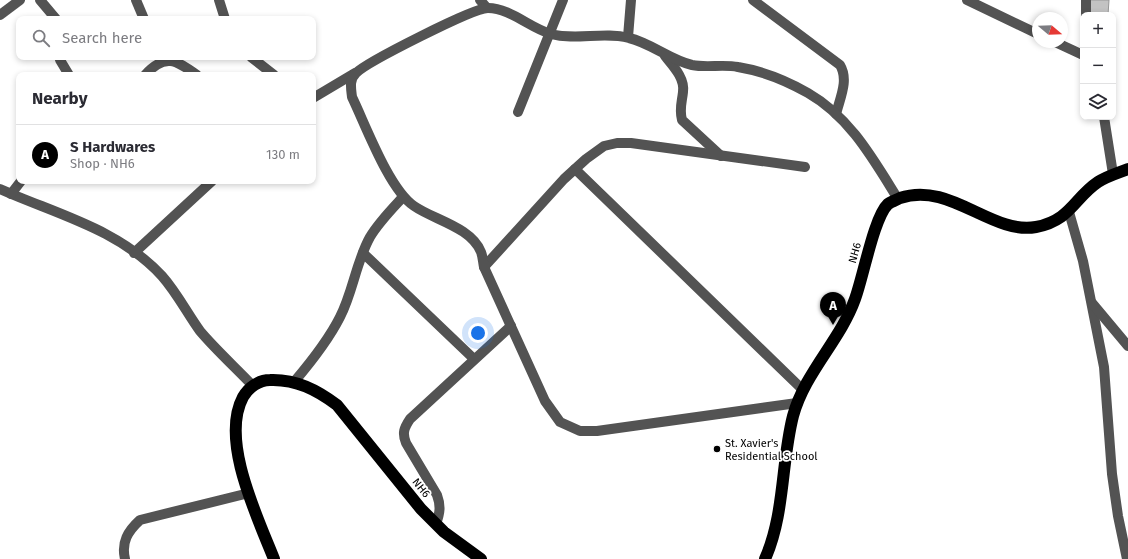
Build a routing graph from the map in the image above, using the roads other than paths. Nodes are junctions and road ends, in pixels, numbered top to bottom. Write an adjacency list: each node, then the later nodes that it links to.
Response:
1 (20, 0): 13 (street)
2 (40, 0): 14 (street)
3 (136, 0): 15 (street)
4 (219, 0): 16 (street)
5 (480, 0): 11 (street)
6 (563, 0): 18 (street)
7 (631, 0): 19 (street)
8 (752, 0): 34 (street)
9 (967, 0): 17 (street)
10 (1086, 0): 12 (street)
11 (487, 8): 18 (street); 31 (street)
12 (1086, 12)
13 (0, 15)
14 (53, 16)
15 (143, 16)
16 (224, 16)
17 (1032, 31)
18 (548, 34): 19 (street); 33 (street)
19 (628, 38): 21 (street)
20 (1068, 48): 22 (street)
21 (663, 53): 34 (street); 36 (street)
22 (1080, 54)
23 (60, 60): 27 (street)
24 (159, 60): 28 (street)
25 (171, 60): 29 (street)
26 (255, 60): 30 (street)
27 (67, 72)
28 (148, 72)
29 (193, 72)
30 (270, 72)
31 (355, 73): 32 (street); 45 (street)
32 (316, 93)
33 (518, 112)
34 (836, 114): 46 (street)
35 (1104, 120): 40 (street)
36 (721, 156): 37 (street); 38 (street)
37 (805, 167)
38 (575, 169): 50 (street); 57 (street)
39 (1128, 169): 40 (highway, NH6 / NH6)
40 (1113, 174): 47 (highway, NH6 / NH6)
41 (19, 184): 44 (street)
42 (209, 184): 48 (street)
43 (0, 189): 44 (street)
44 (11, 194): 48 (street)
45 (403, 197): 49 (street); 50 (street)
46 (898, 199): 47 (highway, NH6 / NH6); 57 (highway, NH6 / NH6)
47 (1069, 212): 51 (street)
48 (134, 253): 56 (street)
49 (363, 253): 54 (street); 55 (street)
50 (484, 268): 52 (street)
51 (1091, 302): 53 (street); 65 (street)
52 (511, 326): 54 (street); 58 (street)
53 (1128, 346)
54 (474, 359): 60 (street)
55 (294, 382): 56 (highway, NH6); 60 (highway, NH6 / NH6)
56 (253, 386): 59 (highway)
57 (802, 389): 58 (highway, NH6 / NH6)
58 (797, 403): 64 (highway, NH6 / NH6)
59 (249, 493): 61 (street); 62 (highway)
60 (436, 524): 63 (highway, NH6 / NH6)
61 (125, 559)
62 (274, 559)
63 (480, 559)
64 (765, 559)
65 (1127, 559)

